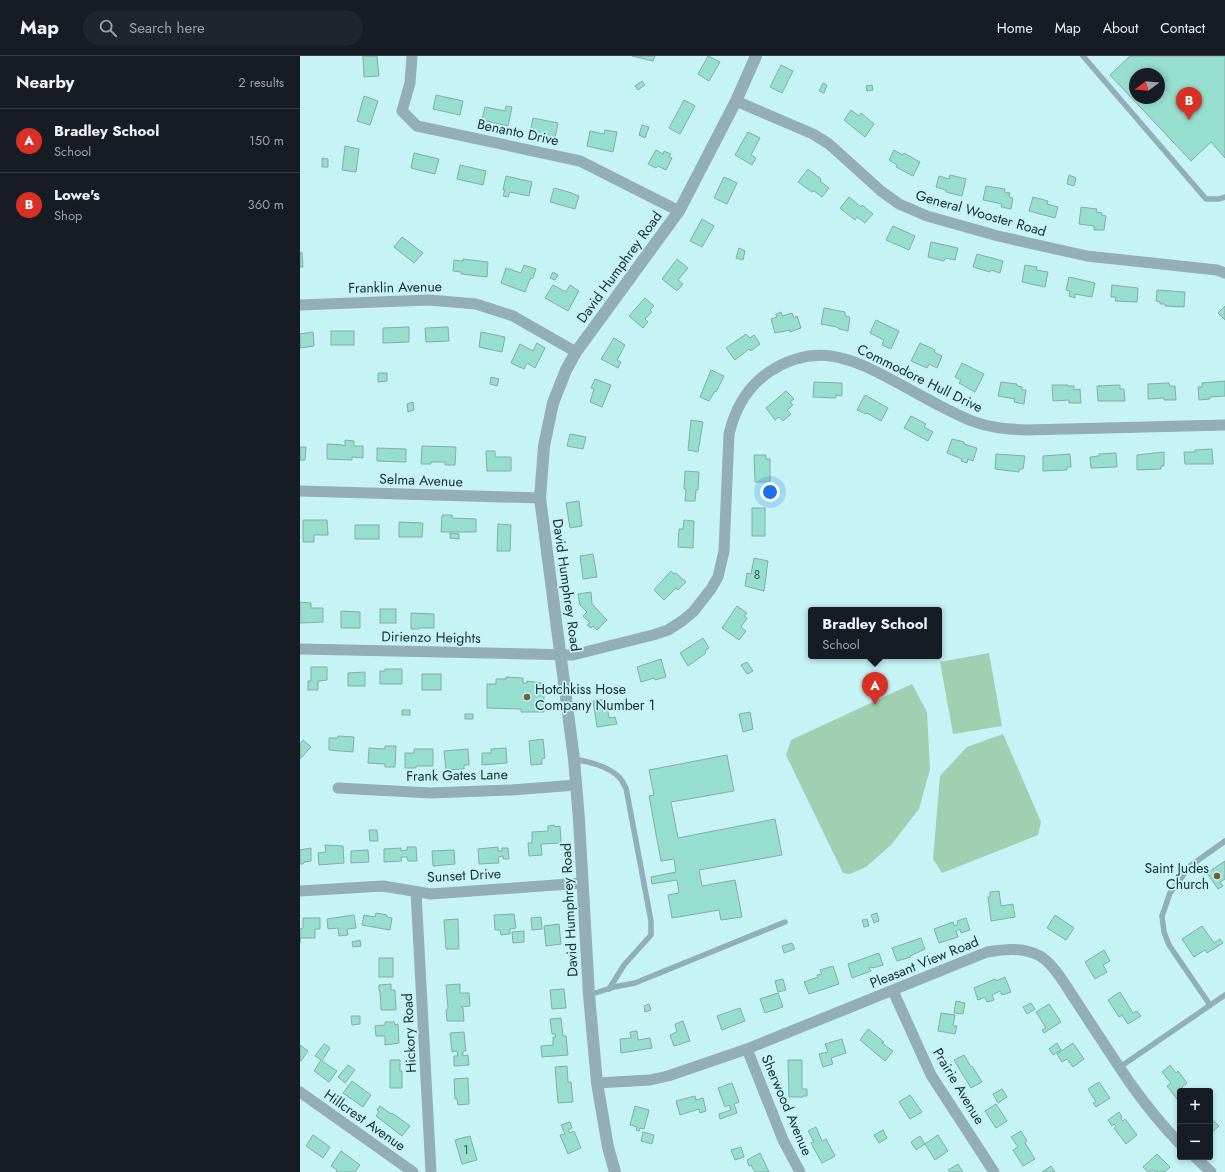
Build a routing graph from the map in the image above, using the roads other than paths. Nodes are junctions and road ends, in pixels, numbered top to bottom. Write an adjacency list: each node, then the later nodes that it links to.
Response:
1 (412, 56): 6 (street, Benanto Drive)
2 (756, 56): 4 (street, David Humphrey Road)
3 (1083, 56): 5 (lane)
4 (736, 101): 6 (street, David Humphrey Road); 7 (street, General Wooster Road)
5 (1225, 197)
6 (679, 211): 9 (street, David Humphrey Road)
7 (1225, 273)
8 (300, 305): 9 (street, Franklin Avenue)
9 (576, 352): 12 (street, David Humphrey Road)
10 (1225, 425): 14 (street, Commodore Hull Drive)
11 (300, 491): 12 (street, Selma Avenue)
12 (540, 498): 14 (street, David Humphrey Road)
13 (300, 649): 14 (street, Dirienzo Heights)
14 (561, 655): 15 (street, David Humphrey Road)
15 (574, 760): 16 (street, David Humphrey Road); 23 (lane)
16 (576, 785): 17 (street, Frank Gates Lane); 19 (street, David Humphrey Road)
17 (338, 788)
18 (1225, 841): 27 (lane)
19 (582, 883): 21 (street, Sunset Drive); 26 (street, David Humphrey Road)
20 (300, 891): 21 (street, Sunset Drive)
21 (416, 892): 35 (street, Hickory Road)
22 (785, 922): 23 (lane)
23 (610, 989): 26 (lane)
24 (892, 991): 28 (street, Pleasant View Road); 29 (street, Pleasant View Road); 38 (street, Prairie Avenue)
25 (1225, 994): 27 (lane)
26 (589, 995): 30 (street, David Humphrey Road)
27 (1210, 1005): 29 (lane)
28 (747, 1050): 30 (street, Pleasant View Road); 37 (street, Sherwood Avenue)
29 (1120, 1067): 32 (street, Pleasant View Road)
30 (597, 1083): 36 (street, David Humphrey Road)
31 (300, 1092): 34 (street, Hillcrest Avenue)
32 (1177, 1141)
33 (1198, 1160): 39 (street)
34 (413, 1172)
35 (431, 1172)
36 (615, 1172)
37 (800, 1172)
38 (994, 1172)
39 (1211, 1172)

